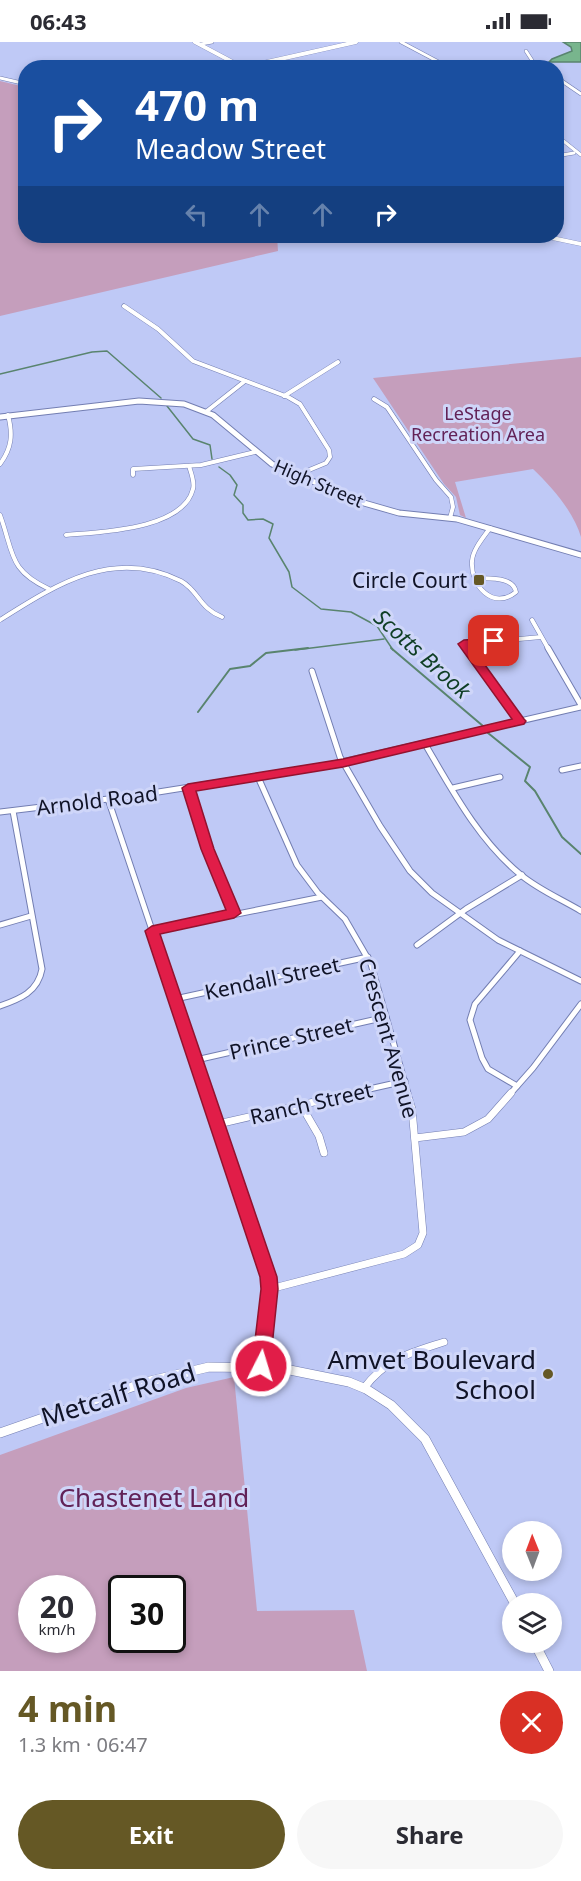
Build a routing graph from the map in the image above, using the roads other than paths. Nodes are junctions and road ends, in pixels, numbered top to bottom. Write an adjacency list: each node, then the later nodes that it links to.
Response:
1 (195, 42): 5 (street)
2 (212, 42): 5 (street)
3 (356, 42): 8 (street)
4 (401, 42): 9 (street)
5 (201, 44): 7 (street)
6 (526, 51): 10 (street)
7 (229, 60)
8 (280, 60)
9 (435, 60)
10 (531, 60)
11 (0, 78): 12 (street)
12 (18, 82)
13 (564, 82): 14 (street)
14 (581, 94)
15 (564, 140): 16 (street)
16 (574, 153): 17 (street); 18 (street)
17 (564, 155)
18 (581, 155)
19 (564, 240): 20 (street)
20 (581, 244)
21 (124, 306): 23 (street)
22 (338, 362): 24 (street)
23 (245, 381): 24 (street); 26 (street)
24 (284, 396): 33 (street)
25 (374, 399): 35 (street)
26 (207, 411): 27 (street, High Street); 29 (street, High Street)
27 (8, 416): 28 (street, High Street); 30 (street)
28 (0, 417)
29 (255, 452): 31 (street); 33 (street, High Street)
30 (0, 464)
31 (189, 466): 32 (street); 37 (street)
32 (133, 475)
33 (296, 476): 35 (street, High Street)
34 (0, 515): 40 (street)
35 (450, 518): 36 (street, High Street)
36 (490, 528): 38 (street, High Street); 39 (street)
37 (66, 535)
38 (581, 555)
39 (476, 578): 39 (street)
40 (49, 589): 41 (street); 42 (street)
41 (222, 617)
42 (0, 620)
43 (532, 620): 44 (street)
44 (541, 637): 46 (street); 47 (street)
45 (312, 671): 49 (street)
46 (581, 706): 47 (street, Arnold Road)
47 (520, 721): 48 (street, Arnold Road)
48 (425, 744): 49 (street, Arnold Road); 55 (street)
49 (343, 763): 52 (street, Arnold Road); 63 (street)
50 (581, 766): 51 (street)
51 (562, 770)
52 (258, 777): 54 (street, Arnold Road); 60 (street, Crescent Avenue)
53 (500, 777): 55 (street)
54 (188, 788): 56 (street, Arnold Road); 62 (street)
55 (453, 788): 59 (street)
56 (108, 799): 57 (street, Arnold Road); 66 (street)
57 (13, 811): 58 (street, Arnold Road); 64 (street)
58 (0, 812)
59 (522, 875): 61 (street); 63 (street)
60 (322, 897): 62 (street); 69 (street, Crescent Avenue)
61 (581, 911)
62 (234, 913): 66 (street)
63 (460, 914): 67 (street); 68 (street)
64 (31, 916): 65 (street); 73 (street)
65 (0, 925)
66 (152, 931): 71 (street)
67 (417, 945)
68 (520, 951): 70 (street); 77 (street)
69 (368, 957): 71 (street, Kendall Street); 74 (street, Crescent Avenue)
70 (581, 981)
71 (175, 999): 75 (street)
72 (581, 1004): 77 (street)
73 (0, 1006)
74 (386, 1017): 75 (street, Prince Street); 76 (street, Crescent Avenue)
75 (196, 1060): 79 (street)
76 (405, 1082): 78 (street, Ranch Street); 80 (street, Crescent Avenue)
77 (517, 1086): 80 (street)
78 (301, 1105): 79 (street, Ranch Street); 81 (street)
79 (218, 1124): 82 (street)
80 (415, 1138): 82 (street, Crescent Avenue)
81 (324, 1153)
82 (270, 1289): 84 (street)
83 (444, 1342): 85 (street)
84 (261, 1366): 85 (street, Metcalf Road); 86 (street, Metcalf Road)
85 (364, 1388): 87 (street, Metcalf Road)
86 (0, 1433)
87 (508, 1593)
88 (540, 1653): 89 (street)
89 (549, 1671)

